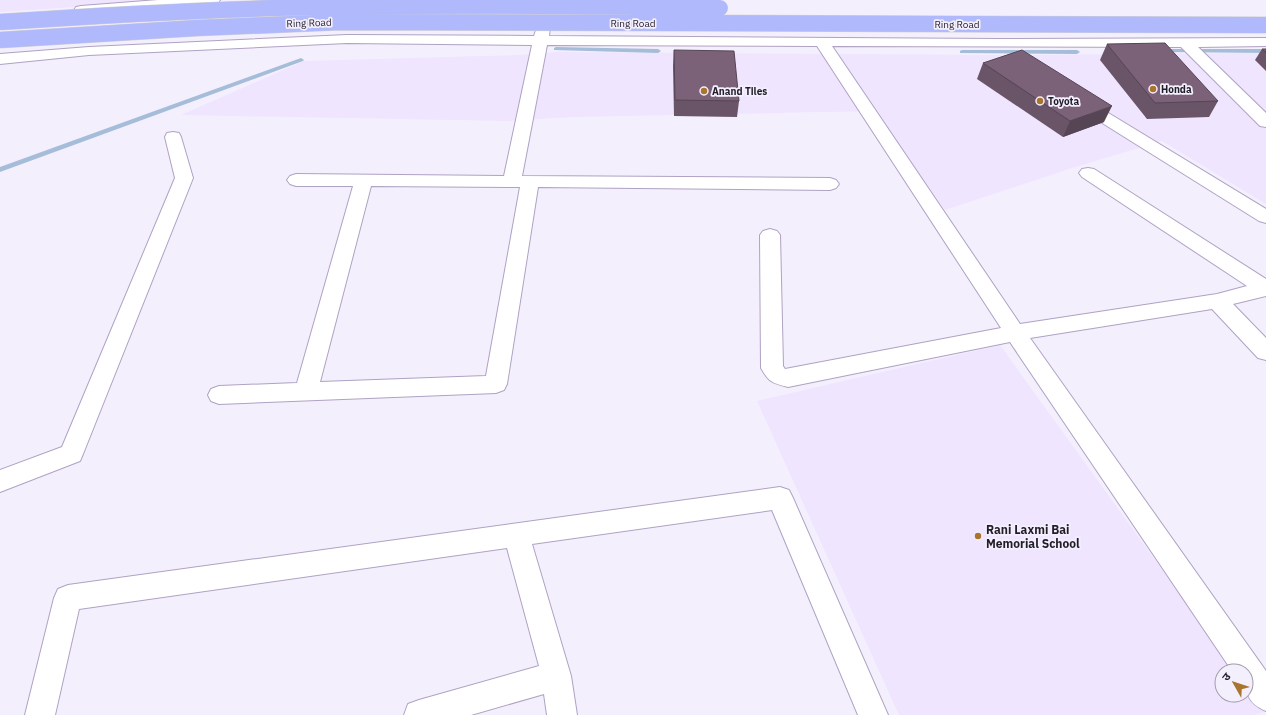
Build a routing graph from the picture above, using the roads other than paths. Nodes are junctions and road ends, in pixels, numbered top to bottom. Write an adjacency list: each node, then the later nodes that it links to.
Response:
1 (206, 0): 2 (street); 7 (street)
2 (213, 0)
3 (549, 0): 11 (street)
4 (734, 8): 8 (highway, Ring Road, bridge)
5 (1052, 11): 6 (highway)
6 (1108, 11)
7 (0, 16)
8 (0, 22)
9 (1266, 25): 10 (highway, Ring Road, bridge)
10 (0, 40)
11 (541, 40): 14 (street); 15 (street); 22 (street)
12 (1266, 42): 13 (street)
13 (1192, 50): 14 (street); 17 (street)
14 (830, 52): 28 (street)
15 (0, 59)
16 (1064, 93): 24 (street)
17 (1266, 122)
18 (173, 136): 32 (street)
19 (1088, 173): 26 (street)
20 (296, 180): 21 (street)
21 (363, 181): 22 (street); 30 (street)
22 (521, 182): 23 (street); 30 (street)
23 (830, 184)
24 (1266, 217)
25 (770, 235): 28 (street)
26 (1266, 289): 27 (street)
27 (1217, 301): 28 (street); 29 (street)
28 (1015, 332): 35 (street)
29 (1266, 352)
30 (306, 392): 31 (street)
31 (219, 395)
32 (0, 481)
33 (517, 536): 34 (street); 36 (street); 39 (street)
34 (556, 676): 37 (street); 38 (street)
35 (1266, 696)
36 (40, 715)
37 (419, 715)
38 (562, 715)
39 (873, 715)

